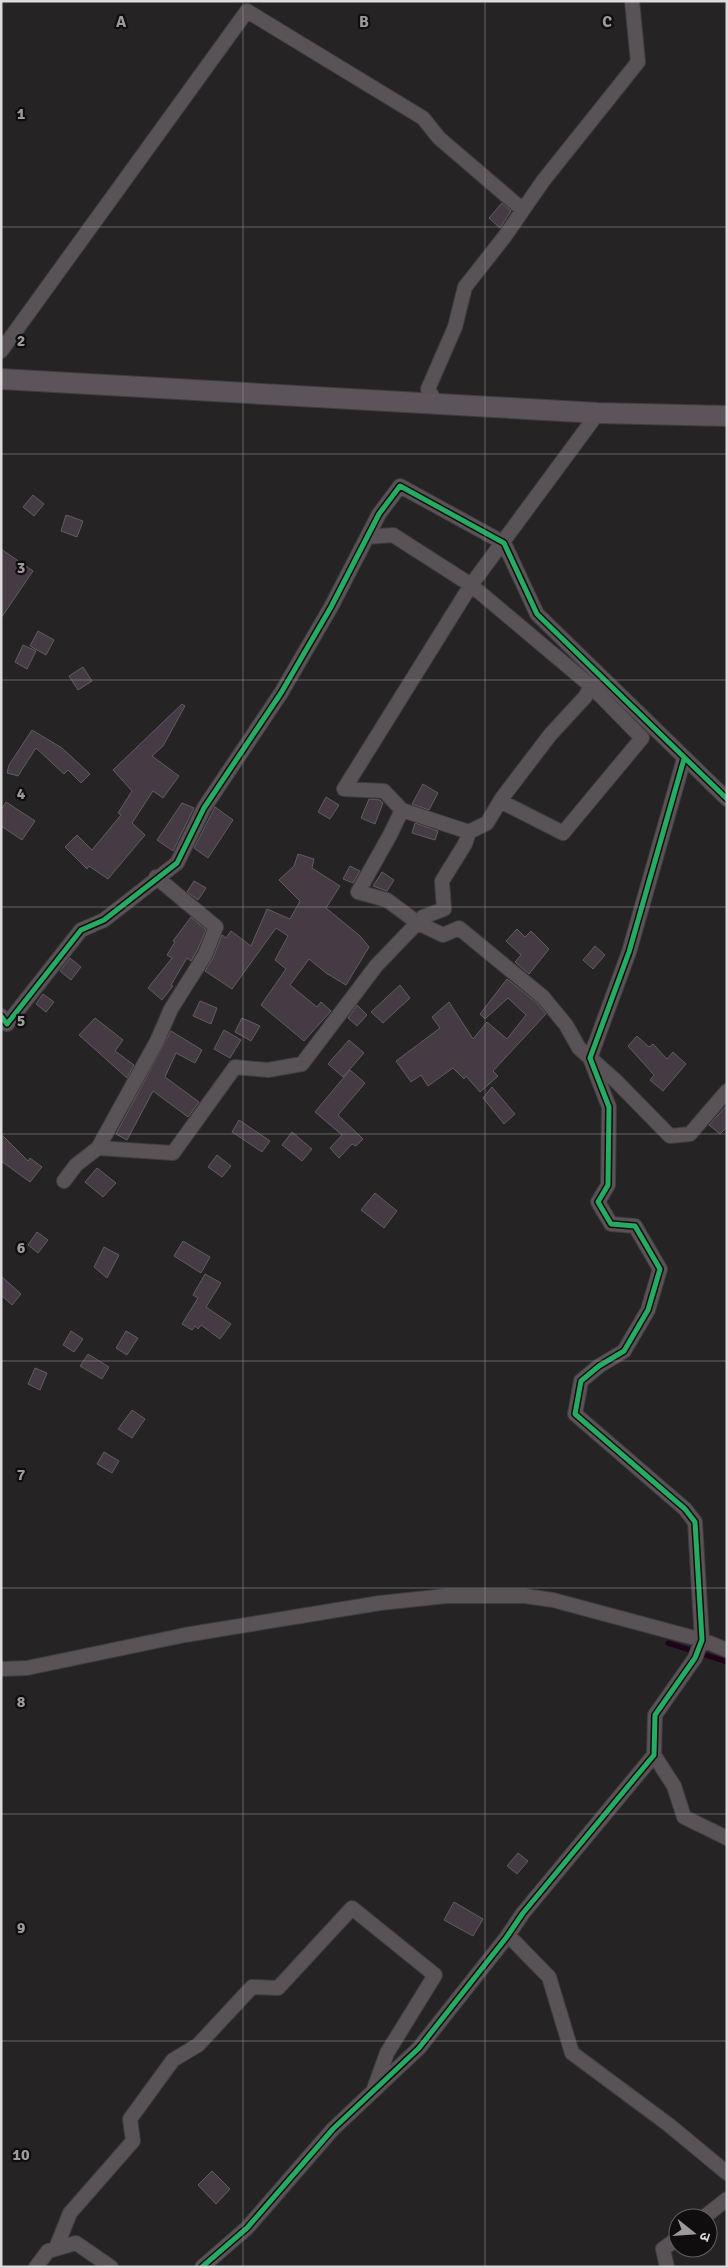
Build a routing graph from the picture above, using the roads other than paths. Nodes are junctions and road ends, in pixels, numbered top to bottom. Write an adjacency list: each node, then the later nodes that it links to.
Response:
1 (632, 1): 2 (street)
2 (523, 210): 3 (street); 5 (street)
3 (1, 351)
4 (1, 379): 5 (street)
5 (437, 404): 6 (street)
6 (598, 413): 7 (street); 9 (street)
7 (727, 416)
8 (367, 537): 9 (street); 10 (street); 17 (street)
9 (504, 543): 10 (street); 12 (street)
10 (471, 585): 11 (street); 15 (street)
11 (591, 686): 14 (street); 14 (street)
12 (684, 759): 13 (street); 20 (street)
13 (727, 799)
14 (500, 802): 16 (street)
15 (402, 810): 16 (street); 18 (street)
16 (468, 832): 18 (street)
17 (156, 877): 19 (street); 22 (street)
18 (418, 923): 20 (street); 22 (street)
19 (3, 1022)
20 (590, 1058): 21 (street); 24 (street)
21 (727, 1091)
22 (98, 1148): 23 (street)
23 (64, 1181)
24 (699, 1648): 25 (street); 26 (street); 27 (street)
25 (727, 1650)
26 (1, 1669)
27 (654, 1755): 28 (street); 29 (street)
28 (727, 1838)
29 (508, 1935): 30 (street); 31 (street)
30 (372, 2092): 35 (street); 38 (street)
31 (727, 2173)
32 (727, 2199): 33 (street)
33 (716, 2208)
34 (668, 2245): 39 (street)
35 (56, 2248): 36 (street); 37 (street)
36 (36, 2267)
37 (111, 2267)
38 (202, 2267)
39 (667, 2267)

